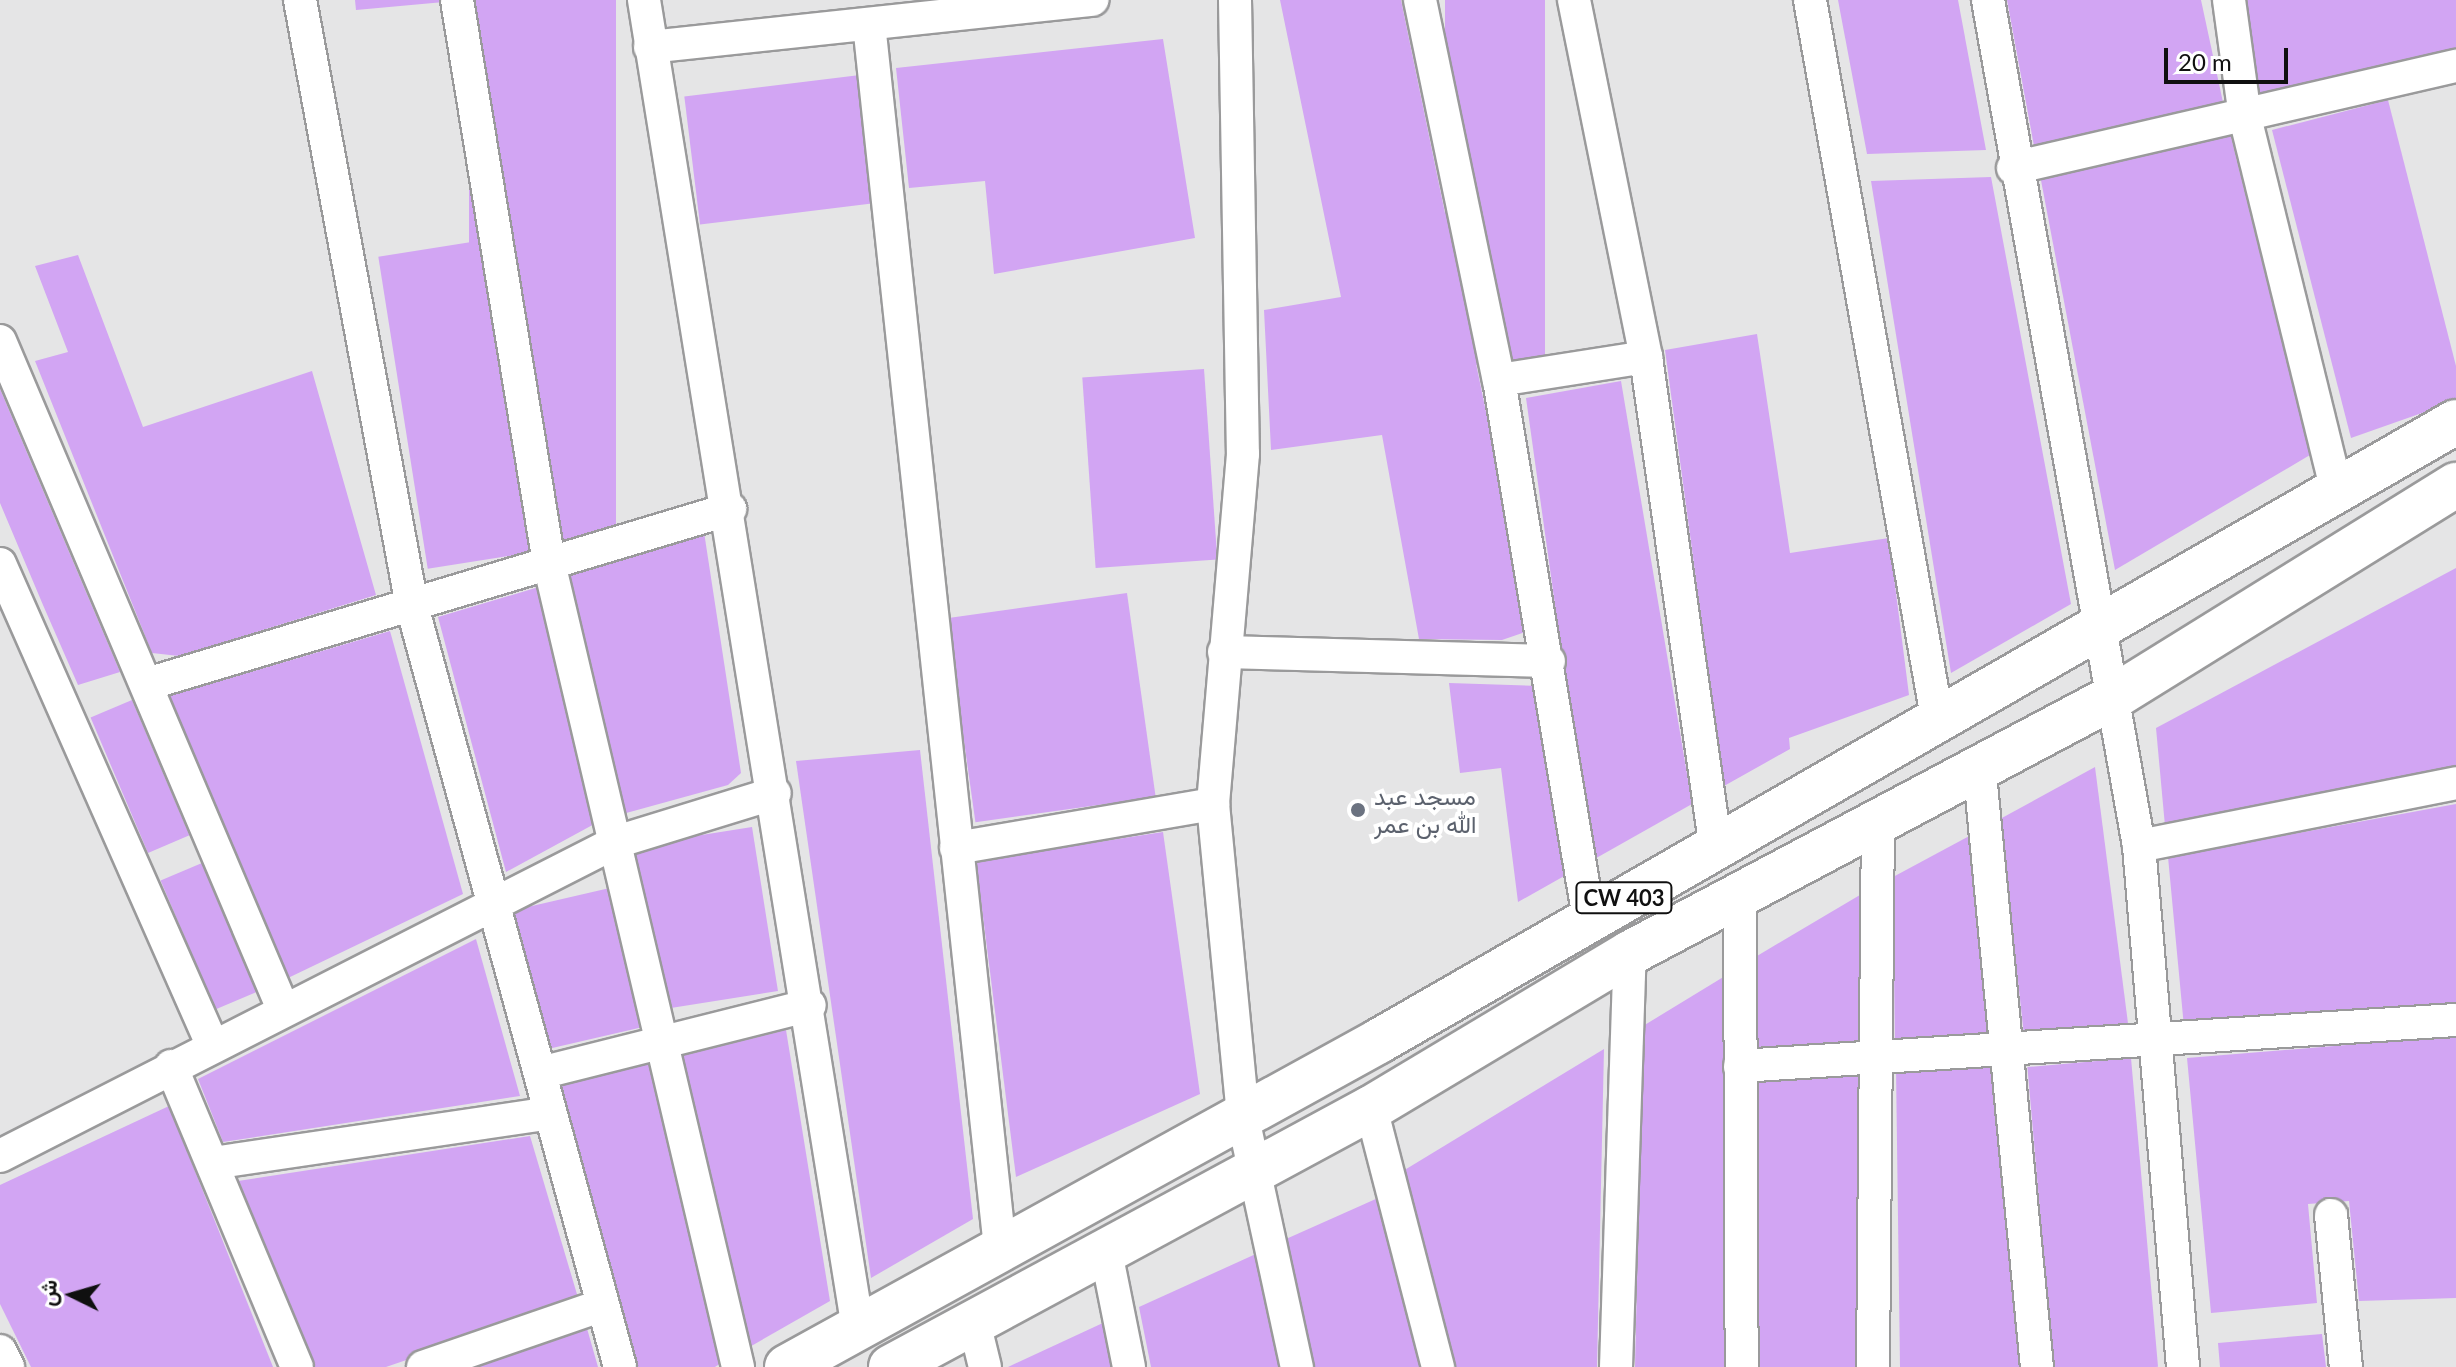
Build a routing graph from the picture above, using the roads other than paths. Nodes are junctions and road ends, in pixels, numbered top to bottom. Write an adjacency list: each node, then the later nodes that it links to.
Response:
1 (300, 0): 25 (street)
2 (457, 0): 23 (street)
3 (644, 0): 12 (street)
4 (1093, 0): 11 (street)
5 (1235, 0): 27 (street)
6 (1420, 0): 18 (street)
7 (1574, 0): 17 (street)
8 (1810, 0): 31 (street)
9 (1988, 0): 15 (street)
10 (2229, 0): 14 (street)
11 (869, 24): 12 (street); 40 (street)
12 (650, 47): 22 (street)
13 (2456, 66): 14 (street)
14 (2245, 117): 15 (street); 21 (street)
15 (2013, 168): 26 (street)
16 (0, 341): 29 (street)
17 (1646, 357): 18 (street); 38 (street)
18 (1499, 380): 28 (street)
19 (2456, 422): 21 (main road, CW 403)
20 (2456, 485): 30 (main road, CW 403)
21 (2336, 487): 26 (main road, CW 403)
22 (730, 509): 23 (street); 34 (street)
23 (549, 563): 25 (street); 37 (street)
24 (0, 564): 48 (street)
25 (412, 606): 29 (street); 42 (street)
26 (2104, 624): 30 (street); 31 (main road, CW 403)
27 (1224, 652): 28 (street); 35 (street)
28 (1549, 661): 43 (street)
29 (147, 684): 46 (street)
30 (2117, 695): 32 (main road, CW 403); 39 (street)
31 (1937, 717): 38 (main road, CW 403)
32 (1979, 764): 36 (main road, CW 403); 51 (street)
33 (2456, 783): 39 (street)
34 (775, 793): 37 (street); 45 (street)
35 (1213, 804): 40 (street); 58 (street)
36 (1878, 820): 41 (main road, CW 403); 52 (street)
37 (616, 842): 42 (street); 49 (street)
38 (1715, 843): 43 (main road, CW 403)
39 (2139, 846): 50 (street)
40 (956, 848): 63 (street)
41 (1740, 894): 44 (main road, CW 403); 54 (street)
42 (492, 903): 46 (street); 55 (street)
43 (1589, 919): 58 (main road, CW 403)
44 (1630, 953): 56 (main road, CW 403); 80 (street)
45 (810, 1005): 49 (street); 67 (street)
46 (283, 1009): 48 (street)
47 (2456, 1020): 50 (street)
48 (211, 1042): 53 (street)
49 (663, 1042): 55 (street); 73 (street)
50 (2159, 1044): 51 (street); 84 (street)
51 (2011, 1050): 52 (street); 83 (street)
52 (1874, 1061): 54 (street); 82 (street)
53 (171, 1066): 59 (street); 60 (street)
54 (1740, 1066): 81 (street)
55 (540, 1073): 57 (street)
56 (1371, 1108): 61 (main road, CW 403); 79 (street)
57 (550, 1113): 60 (street); 65 (street)
58 (1243, 1118): 61 (street); 63 (main road, CW 403)
59 (0, 1156)
60 (213, 1163): 70 (street)
61 (1257, 1171): 64 (main road, CW 403); 78 (street)
62 (2331, 1215): 85 (street)
63 (1000, 1248): 67 (main road, CW 403)
64 (1106, 1252): 66 (main road, CW 403); 77 (street)
65 (603, 1305): 71 (street); 72 (street)
66 (974, 1322): 75 (main road, CW 403); 76 (street)
67 (858, 1328): 74 (main road, CW 403)
68 (0, 1351): 69 (street)
69 (8, 1367)
70 (297, 1367)
71 (423, 1367)
72 (620, 1367)
73 (738, 1367)
74 (787, 1367)
75 (891, 1367)
76 (985, 1367)
77 (1129, 1367)
78 (1297, 1367)
79 (1438, 1367)
80 (1616, 1367)
81 (1742, 1367)
82 (1873, 1367)
83 (2037, 1367)
84 (2183, 1367)
85 (2346, 1367)

